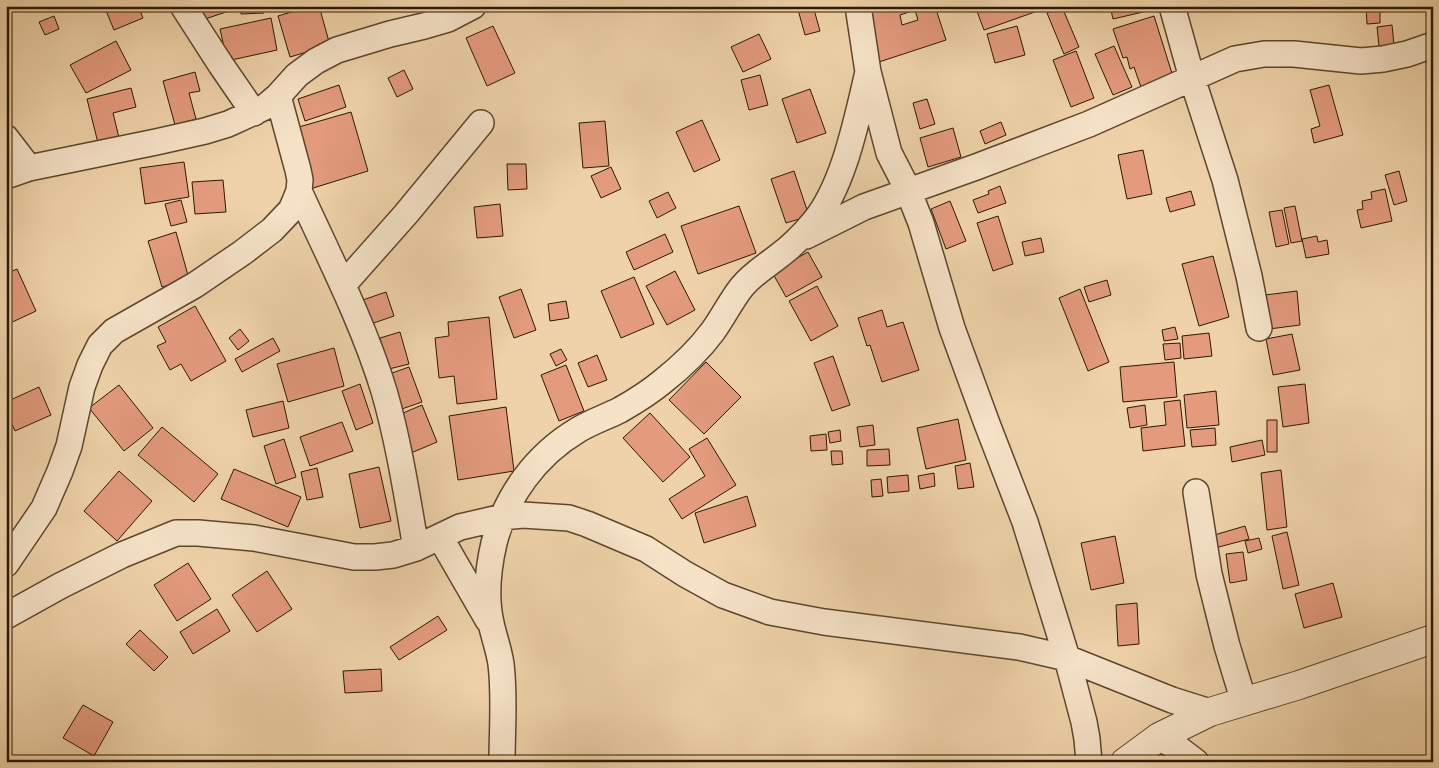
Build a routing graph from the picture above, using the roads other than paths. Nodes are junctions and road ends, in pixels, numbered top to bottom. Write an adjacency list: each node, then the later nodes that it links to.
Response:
1 (183, 6): 9 (street)
2 (473, 6): 8 (street)
3 (858, 6): 6 (street)
4 (1172, 6): 7 (street)
5 (1433, 46): 7 (street)
6 (868, 72): 14 (street); 16 (street)
7 (1192, 78): 14 (street); 18 (street)
8 (278, 96): 9 (street); 15 (street)
9 (254, 113): 12 (street)
10 (481, 123): 17 (street)
11 (6, 138): 12 (street)
12 (29, 168): 13 (street)
13 (6, 176)
14 (908, 190): 16 (street); 27 (street)
15 (299, 192): 17 (street); 23 (street)
16 (795, 243): 20 (street)
17 (343, 285): 22 (street)
18 (1259, 328)
19 (1196, 492): 28 (street)
20 (503, 517): 21 (street); 25 (street); 27 (street)
21 (440, 536): 22 (street); 25 (street)
22 (416, 548): 24 (street)
23 (6, 564)
24 (6, 616)
25 (491, 625): 31 (street)
26 (1433, 639): 28 (street)
27 (1067, 658): 29 (street); 32 (street)
28 (1244, 702): 29 (street)
29 (1210, 712): 30 (street)
30 (1160, 737): 33 (street); 34 (street)
31 (502, 762)
32 (1088, 762)
33 (1125, 762)
34 (1196, 762)

